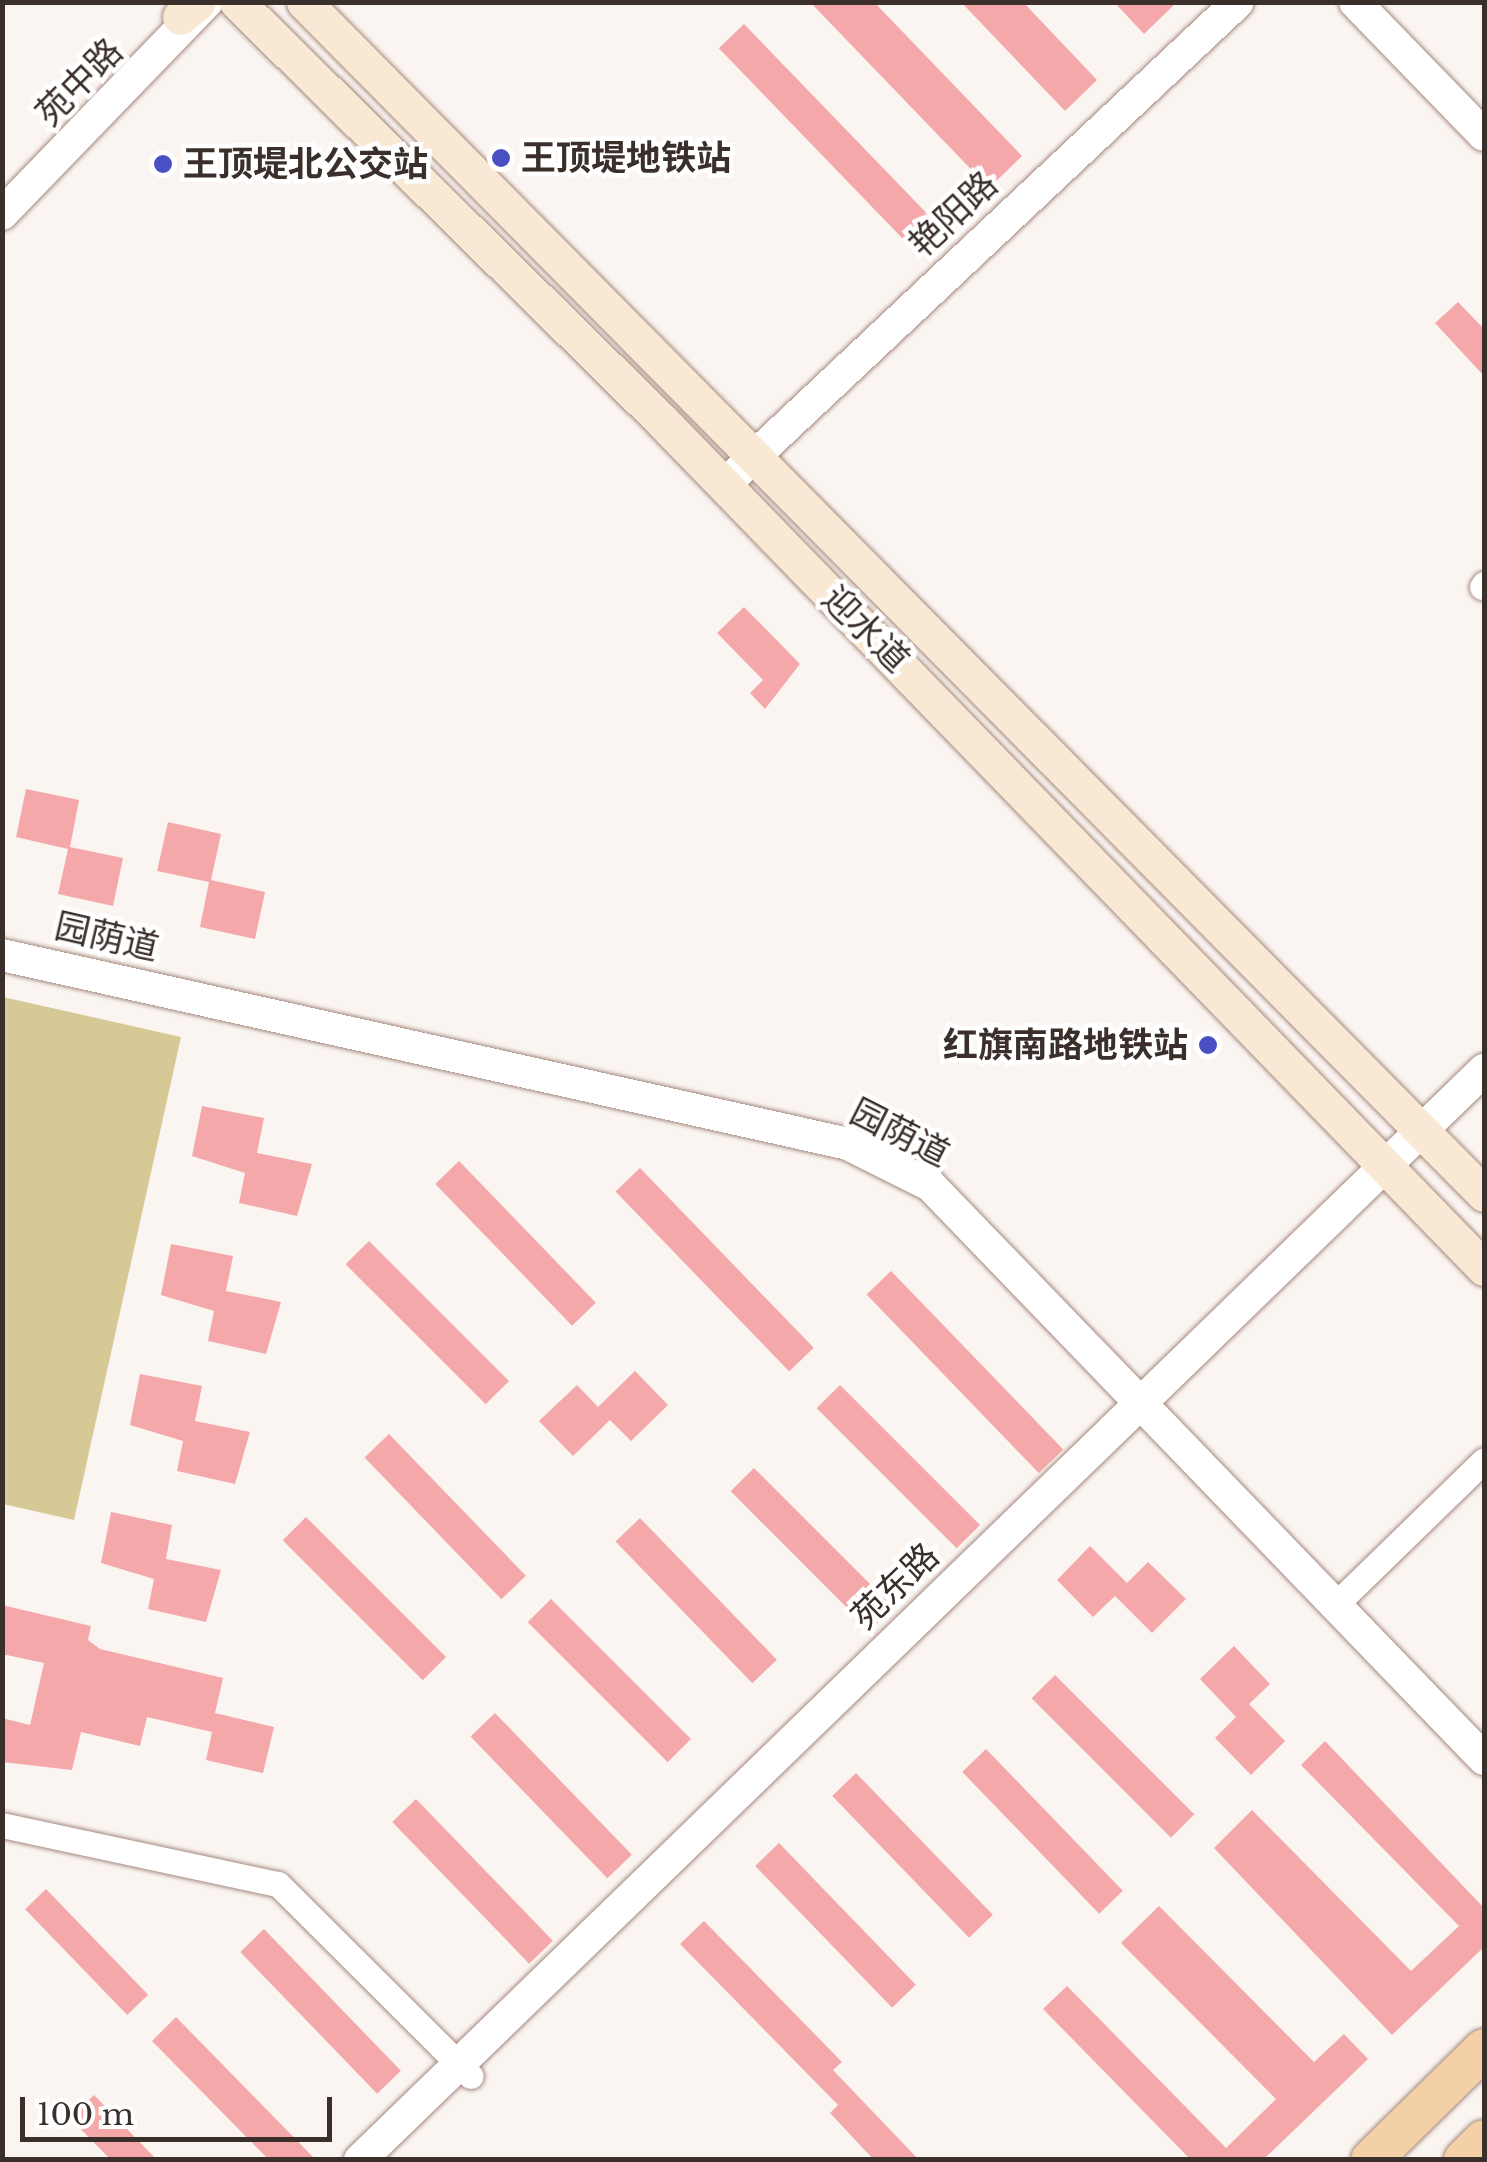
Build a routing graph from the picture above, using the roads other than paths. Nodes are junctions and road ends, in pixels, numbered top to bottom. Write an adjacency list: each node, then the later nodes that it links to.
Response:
1 (237, 2): 10 (main road, 迎水道)
2 (1238, 2): 9 (street, 艳阳路)
3 (1356, 2): 6 (street)
4 (194, 6): 7 (street, 苑中路); 8 (street, 苑中路)
5 (305, 6): 9 (main road, 迎水道)
6 (1484, 135)
7 (2, 193)
8 (2, 214)
9 (755, 454): 10 (street, 艳阳路); 14 (main road, 迎水道)
10 (724, 485): 15 (main road, 迎水道)
11 (2, 955): 18 (street, 园荫道)
12 (1484, 1070): 14 (street, 苑东路)
13 (1484, 1098): 14 (street, 苑东路)
14 (1429, 1138): 15 (street, 苑东路); 16 (main road, 迎水道)
15 (1393, 1174): 17 (main road, 迎水道); 18 (street, 苑东路)
16 (1484, 1194)
17 (1484, 1268)
18 (1148, 1412): 20 (street, 园荫道); 24 (street, 苑东路)
19 (1484, 1460): 20 (street)
20 (1336, 1604): 21 (street, 园荫道)
21 (1484, 1759)
22 (2, 1825): 24 (street)
23 (1484, 2049): 28 (main road)
24 (465, 2070): 26 (street, 苑东路); 27 (street, 苑东路)
25 (1484, 2140): 29 (main road)
26 (360, 2160)
27 (385, 2160)
28 (1370, 2160)
29 (1464, 2160)

